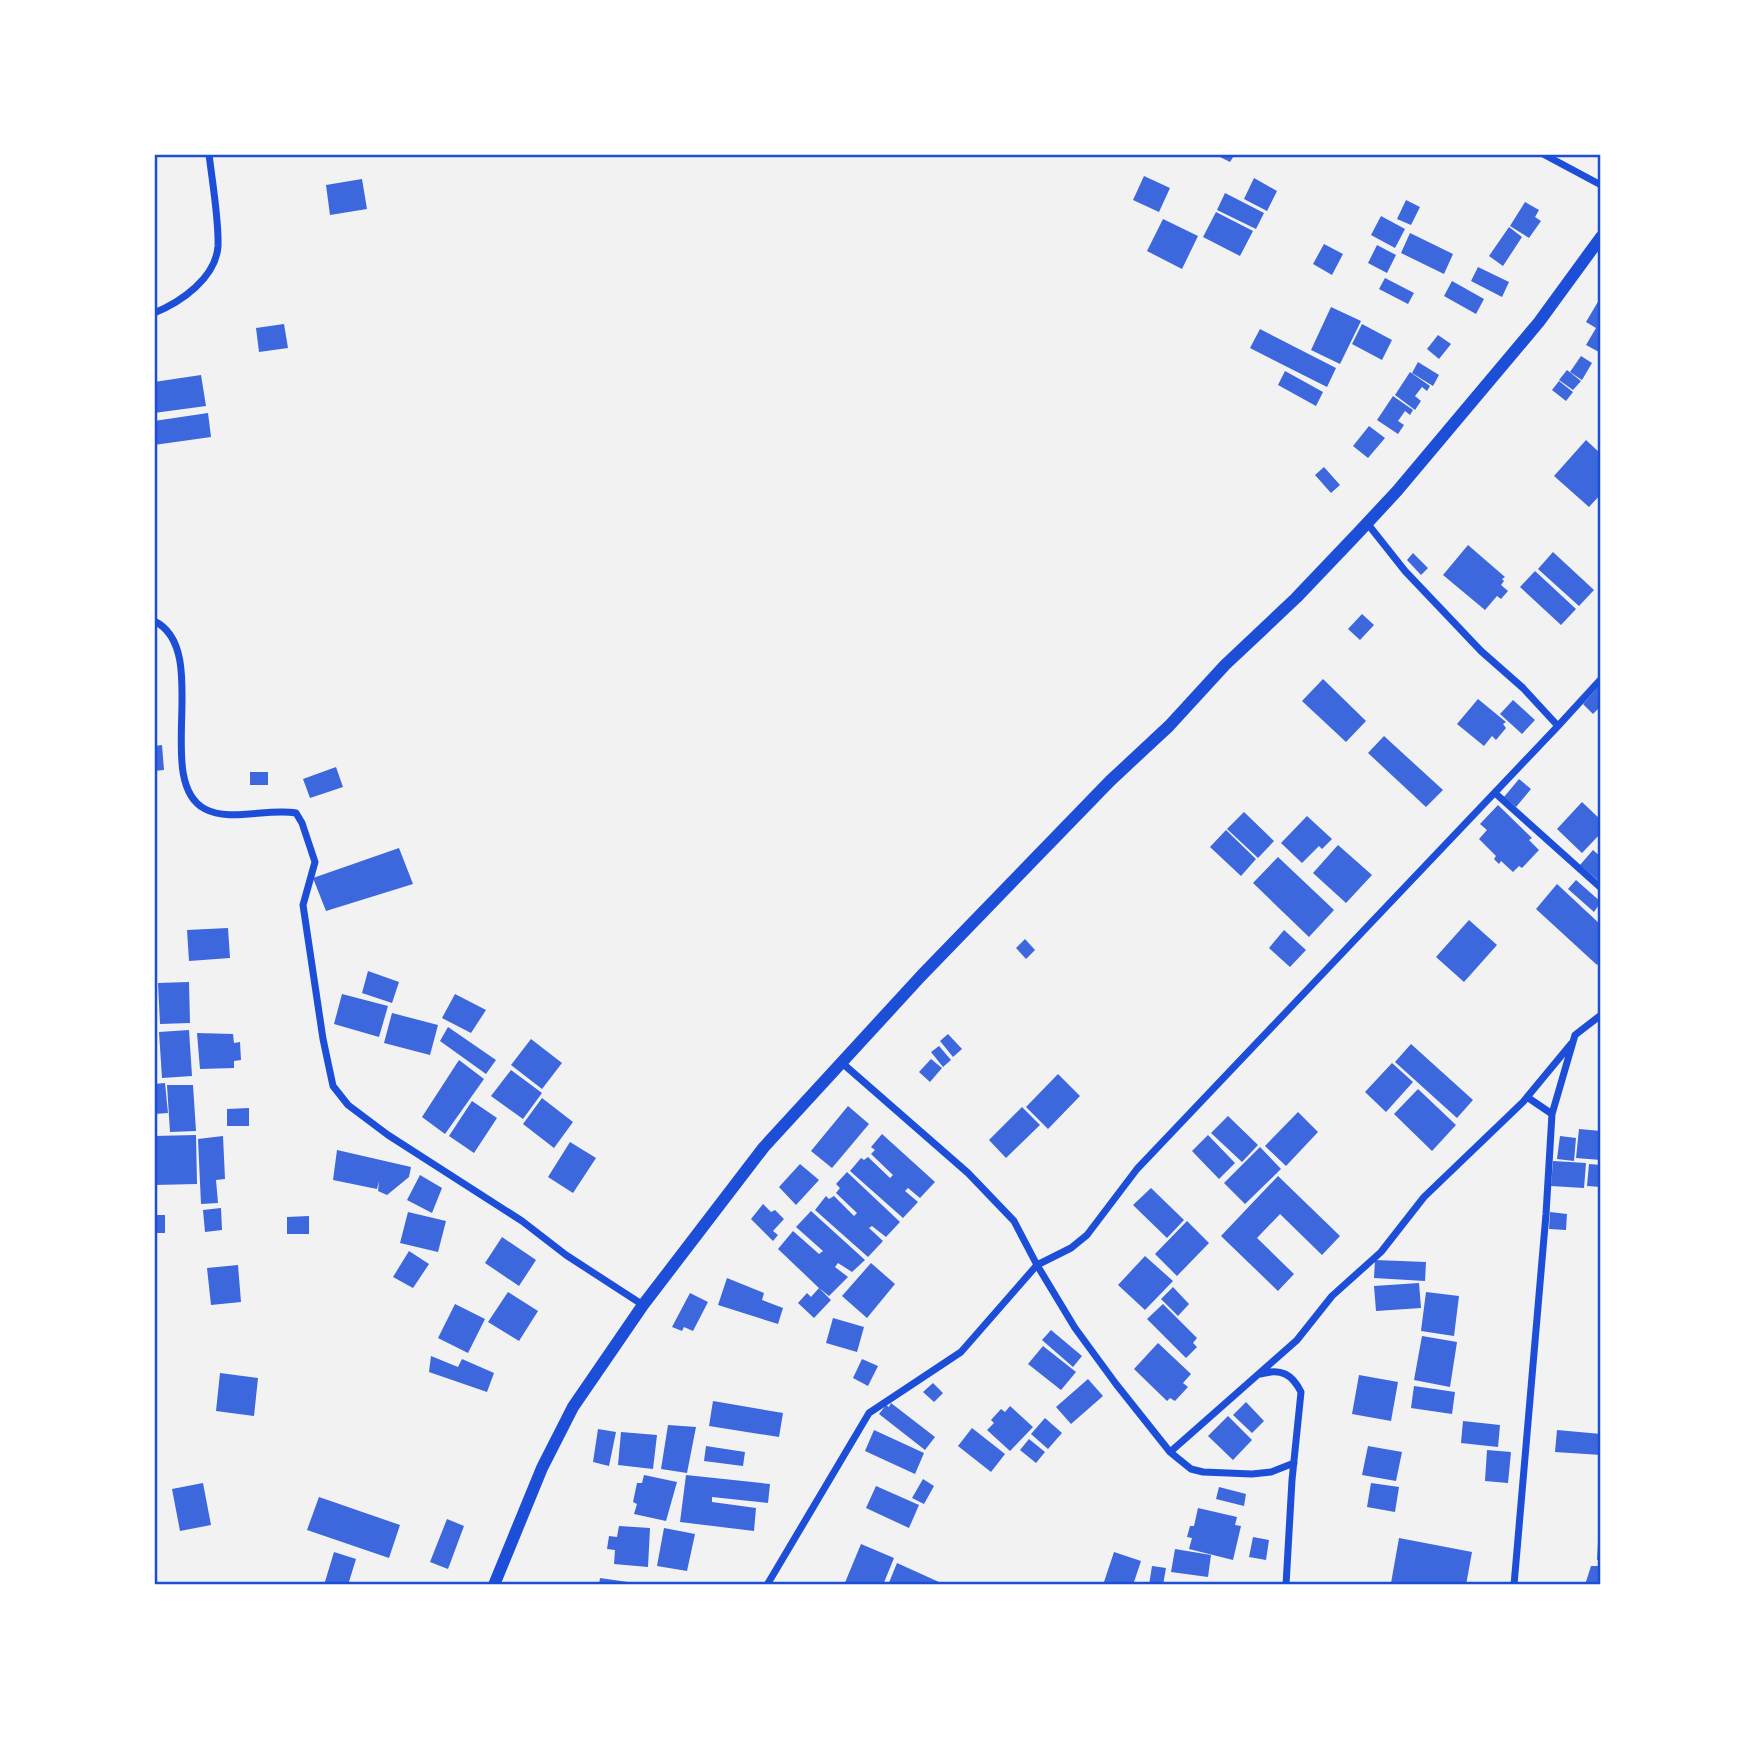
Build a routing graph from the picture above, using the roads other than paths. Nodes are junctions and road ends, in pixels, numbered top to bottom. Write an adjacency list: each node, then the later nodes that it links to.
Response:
1 (209, 154): 5 (street)
2 (1543, 154): 3 (street)
3 (1601, 185)
4 (1600, 242): 6 (street)
5 (154, 313)
6 (1367, 523): 9 (street); 14 (street)
7 (154, 621): 18 (street)
8 (1601, 679): 9 (street)
9 (1559, 726): 10 (street)
10 (1495, 793): 11 (street); 17 (street)
11 (1601, 888)
12 (1601, 1015): 13 (street)
13 (1573, 1042): 15 (street); 16 (street)
14 (841, 1062): 17 (street); 18 (street)
15 (1527, 1097): 16 (street); 19 (street)
16 (1552, 1114): 25 (street)
17 (1037, 1265): 20 (street); 23 (street)
18 (643, 1305): 22 (street)
19 (1256, 1376): 20 (street); 21 (street)
20 (1170, 1452): 21 (street)
21 (1294, 1463): 24 (street)
22 (494, 1585)
23 (767, 1585)
24 (1286, 1585)
25 (1514, 1585)

